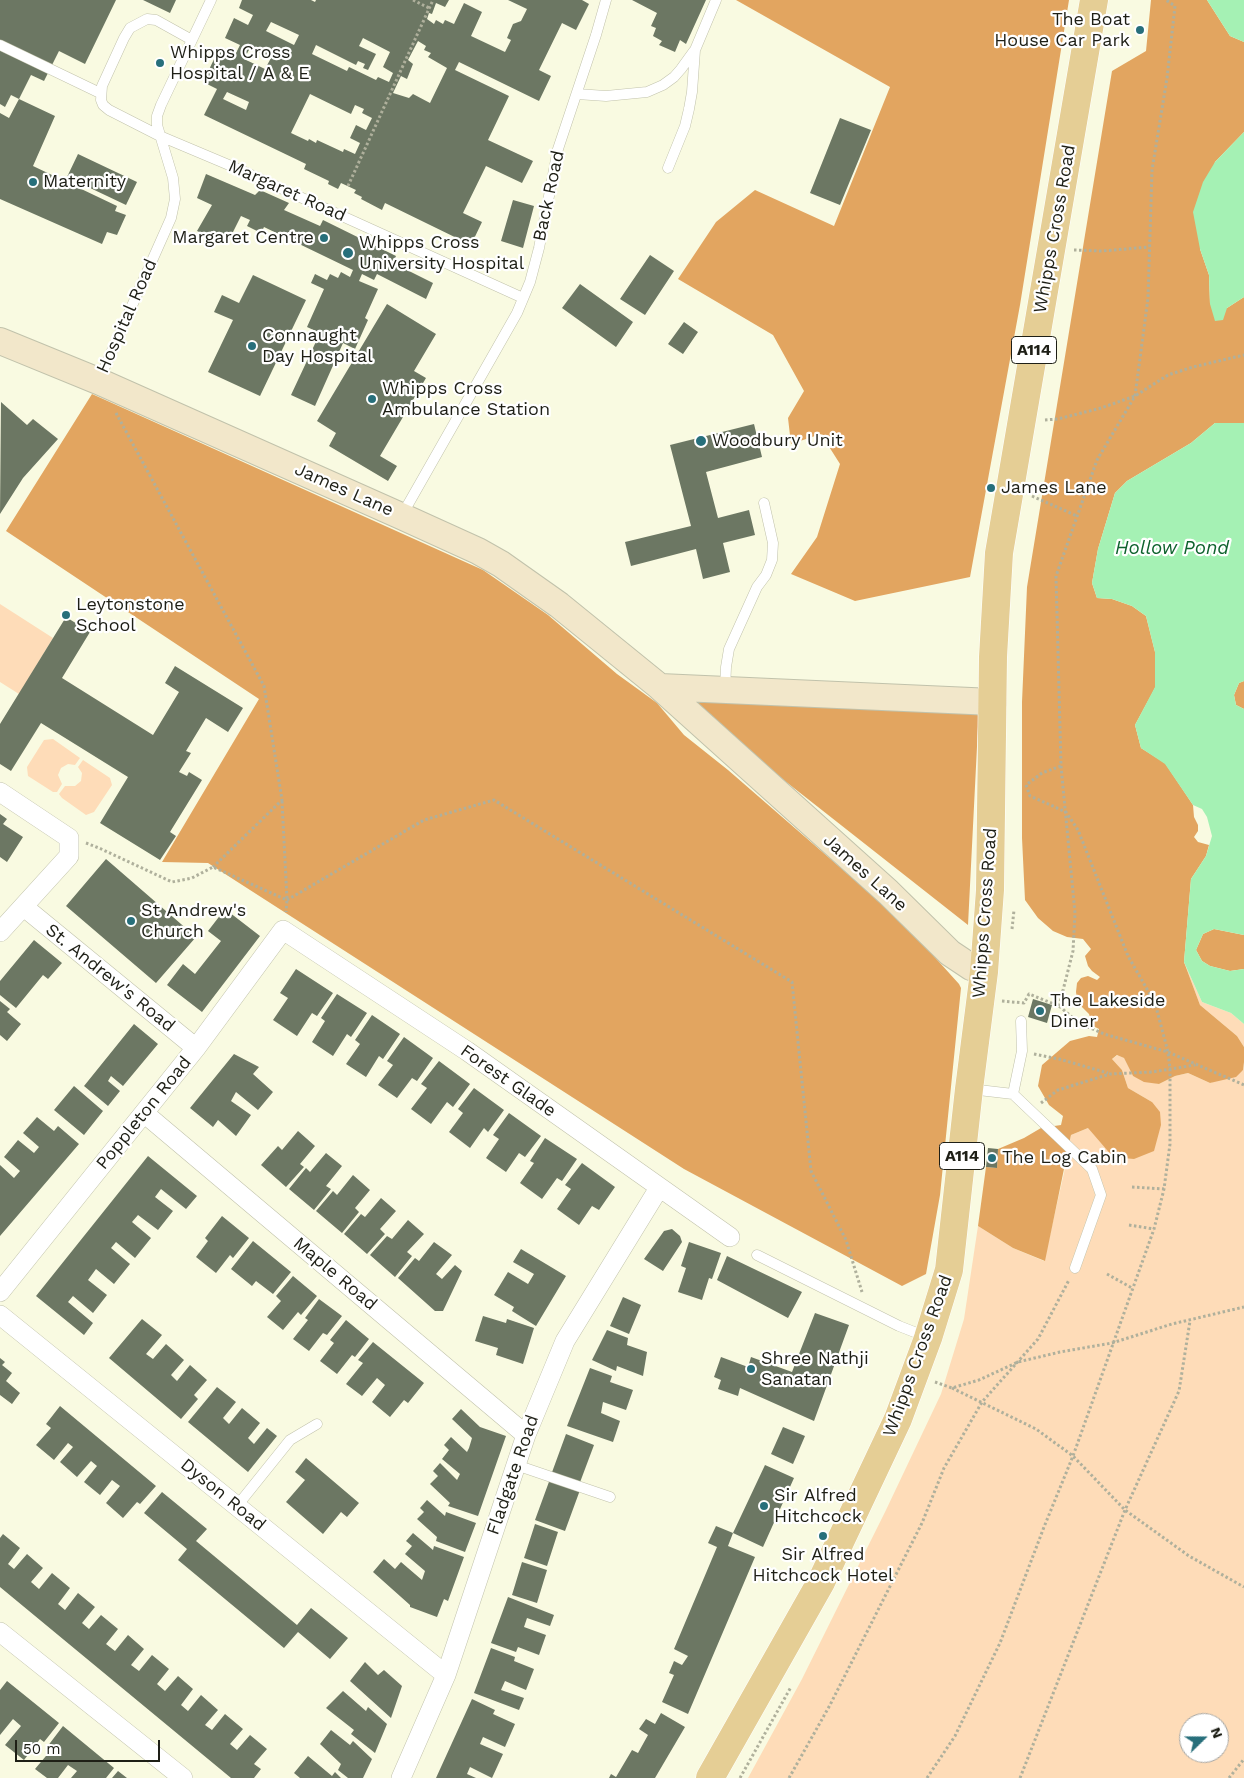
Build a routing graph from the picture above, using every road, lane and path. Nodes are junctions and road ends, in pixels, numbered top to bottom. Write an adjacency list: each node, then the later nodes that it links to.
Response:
1 (211, 0): 9 (lane, Hospital Road)
2 (413, 0): 8 (path)
3 (433, 0): 8 (path)
4 (606, 0): 13 (lane, Back Road)
5 (716, 0): 11 (lane)
6 (1094, 0): 33 (main road, Whipps Cross Road / A114)
7 (1166, 0): 18 (path)
8 (429, 8): 16 (path)
9 (192, 40): 12 (lane); 14 (lane, Hospital Road)
10 (0, 45): 12 (lane)
11 (694, 50): 13 (lane); 15 (lane)
12 (100, 93): 14 (lane)
13 (577, 94): 19 (lane, Back Road)
14 (160, 136): 19 (lane, Margaret Road); 22 (lane, Hospital Road)
15 (668, 168)
16 (348, 186)
17 (1075, 240): 18 (path, Whipps Cross Road)
18 (1149, 247): 23 (path)
19 (523, 298): 29 (lane, Back Road)
20 (0, 341): 22 (street, James Lane)
21 (1244, 355): 23 (path)
22 (98, 381): 29 (street, James Lane); 36 (path)
23 (1135, 396): 24 (path); 30 (path)
24 (1043, 429)
25 (1034, 487): 26 (path)
26 (1032, 496): 28 (path); 30 (path)
27 (764, 503): 32 (lane)
28 (1031, 505)
29 (402, 516): 31 (street, James Lane)
30 (1077, 516): 34 (path)
31 (660, 687): 32 (street); 46 (street, James Lane)
32 (725, 691): 33 (street)
33 (993, 702): 46 (main road, Whipps Cross Road / A114)
34 (1061, 766): 37 (path); 37 (path)
35 (0, 792): 38 (street)
36 (282, 800): 39 (path); 40 (path)
37 (1066, 812): 48 (path); 52 (path)
38 (68, 838): 39 (path); 41 (street)
39 (213, 867): 40 (path)
40 (287, 900): 73 (path)
41 (24, 907): 44 (street); 50 (street, St. Andrew's Road)
42 (1014, 910): 45 (path, Whipps Cross Road)
43 (283, 930): 50 (street, Poppleton Road); 62 (street, Forest Glade)
44 (0, 932)
45 (1011, 937)
46 (984, 972): 57 (main road, Whipps Cross Road / A114)
47 (1001, 1001): 48 (path)
48 (1059, 1006): 52 (path)
49 (1022, 1021): 51 (lane)
50 (196, 1048): 60 (street, Poppleton Road)
51 (1022, 1051): 55 (path); 58 (lane)
52 (1168, 1052): 53 (path); 54 (path)
53 (1197, 1064): 54 (path); 56 (path)
54 (1170, 1069): 55 (path); 63 (path)
55 (1110, 1074): 59 (path)
56 (1244, 1085)
57 (969, 1089): 58 (lane); 76 (main road, Whipps Cross Road / A114)
58 (1013, 1094): 59 (lane)
59 (1030, 1110): 68 (lane)
60 (144, 1112): 71 (street, Poppleton Road); 83 (street, Maple Road)
61 (1132, 1187): 63 (path)
62 (659, 1188): 66 (street, Forest Glade); 83 (street, Fladgate Road)
63 (1164, 1190): 65 (path)
64 (1129, 1225): 65 (path)
65 (1154, 1229): 70 (path)
66 (730, 1237)
67 (757, 1255): 73 (lane)
68 (1075, 1268): 78 (path)
69 (1107, 1274): 70 (path)
70 (1132, 1288): 77 (path)
71 (0, 1292)
72 (1244, 1307): 75 (path)
73 (867, 1309): 76 (lane)
74 (0, 1315): 87 (street, Dyson Road)
75 (1190, 1321): 77 (path); 88 (path)
76 (928, 1338): 95 (main road, Whipps Cross Road / A114)
77 (1112, 1343): 78 (path); 84 (path)
78 (1018, 1362): 80 (path); 81 (path)
79 (937, 1383): 80 (path)
80 (952, 1388): 81 (path)
81 (982, 1402): 84 (path); 96 (path)
82 (316, 1424): 87 (lane)
83 (526, 1436): 85 (street, Fladgate Road)
84 (1073, 1456): 88 (path); 97 (path)
85 (516, 1464): 86 (lane); 91 (street, Fladgate Road)
86 (610, 1497)
87 (237, 1506): 91 (street, Dyson Road)
88 (1125, 1510): 89 (path); 98 (path)
89 (1244, 1587)
90 (0, 1632): 93 (street)
91 (446, 1675): 94 (street, Fladgate Road)
92 (1244, 1759): 99 (path)
93 (183, 1778)
94 (401, 1778)
95 (710, 1778)
96 (789, 1778)
97 (927, 1778)
98 (1020, 1778)
99 (1230, 1778)

